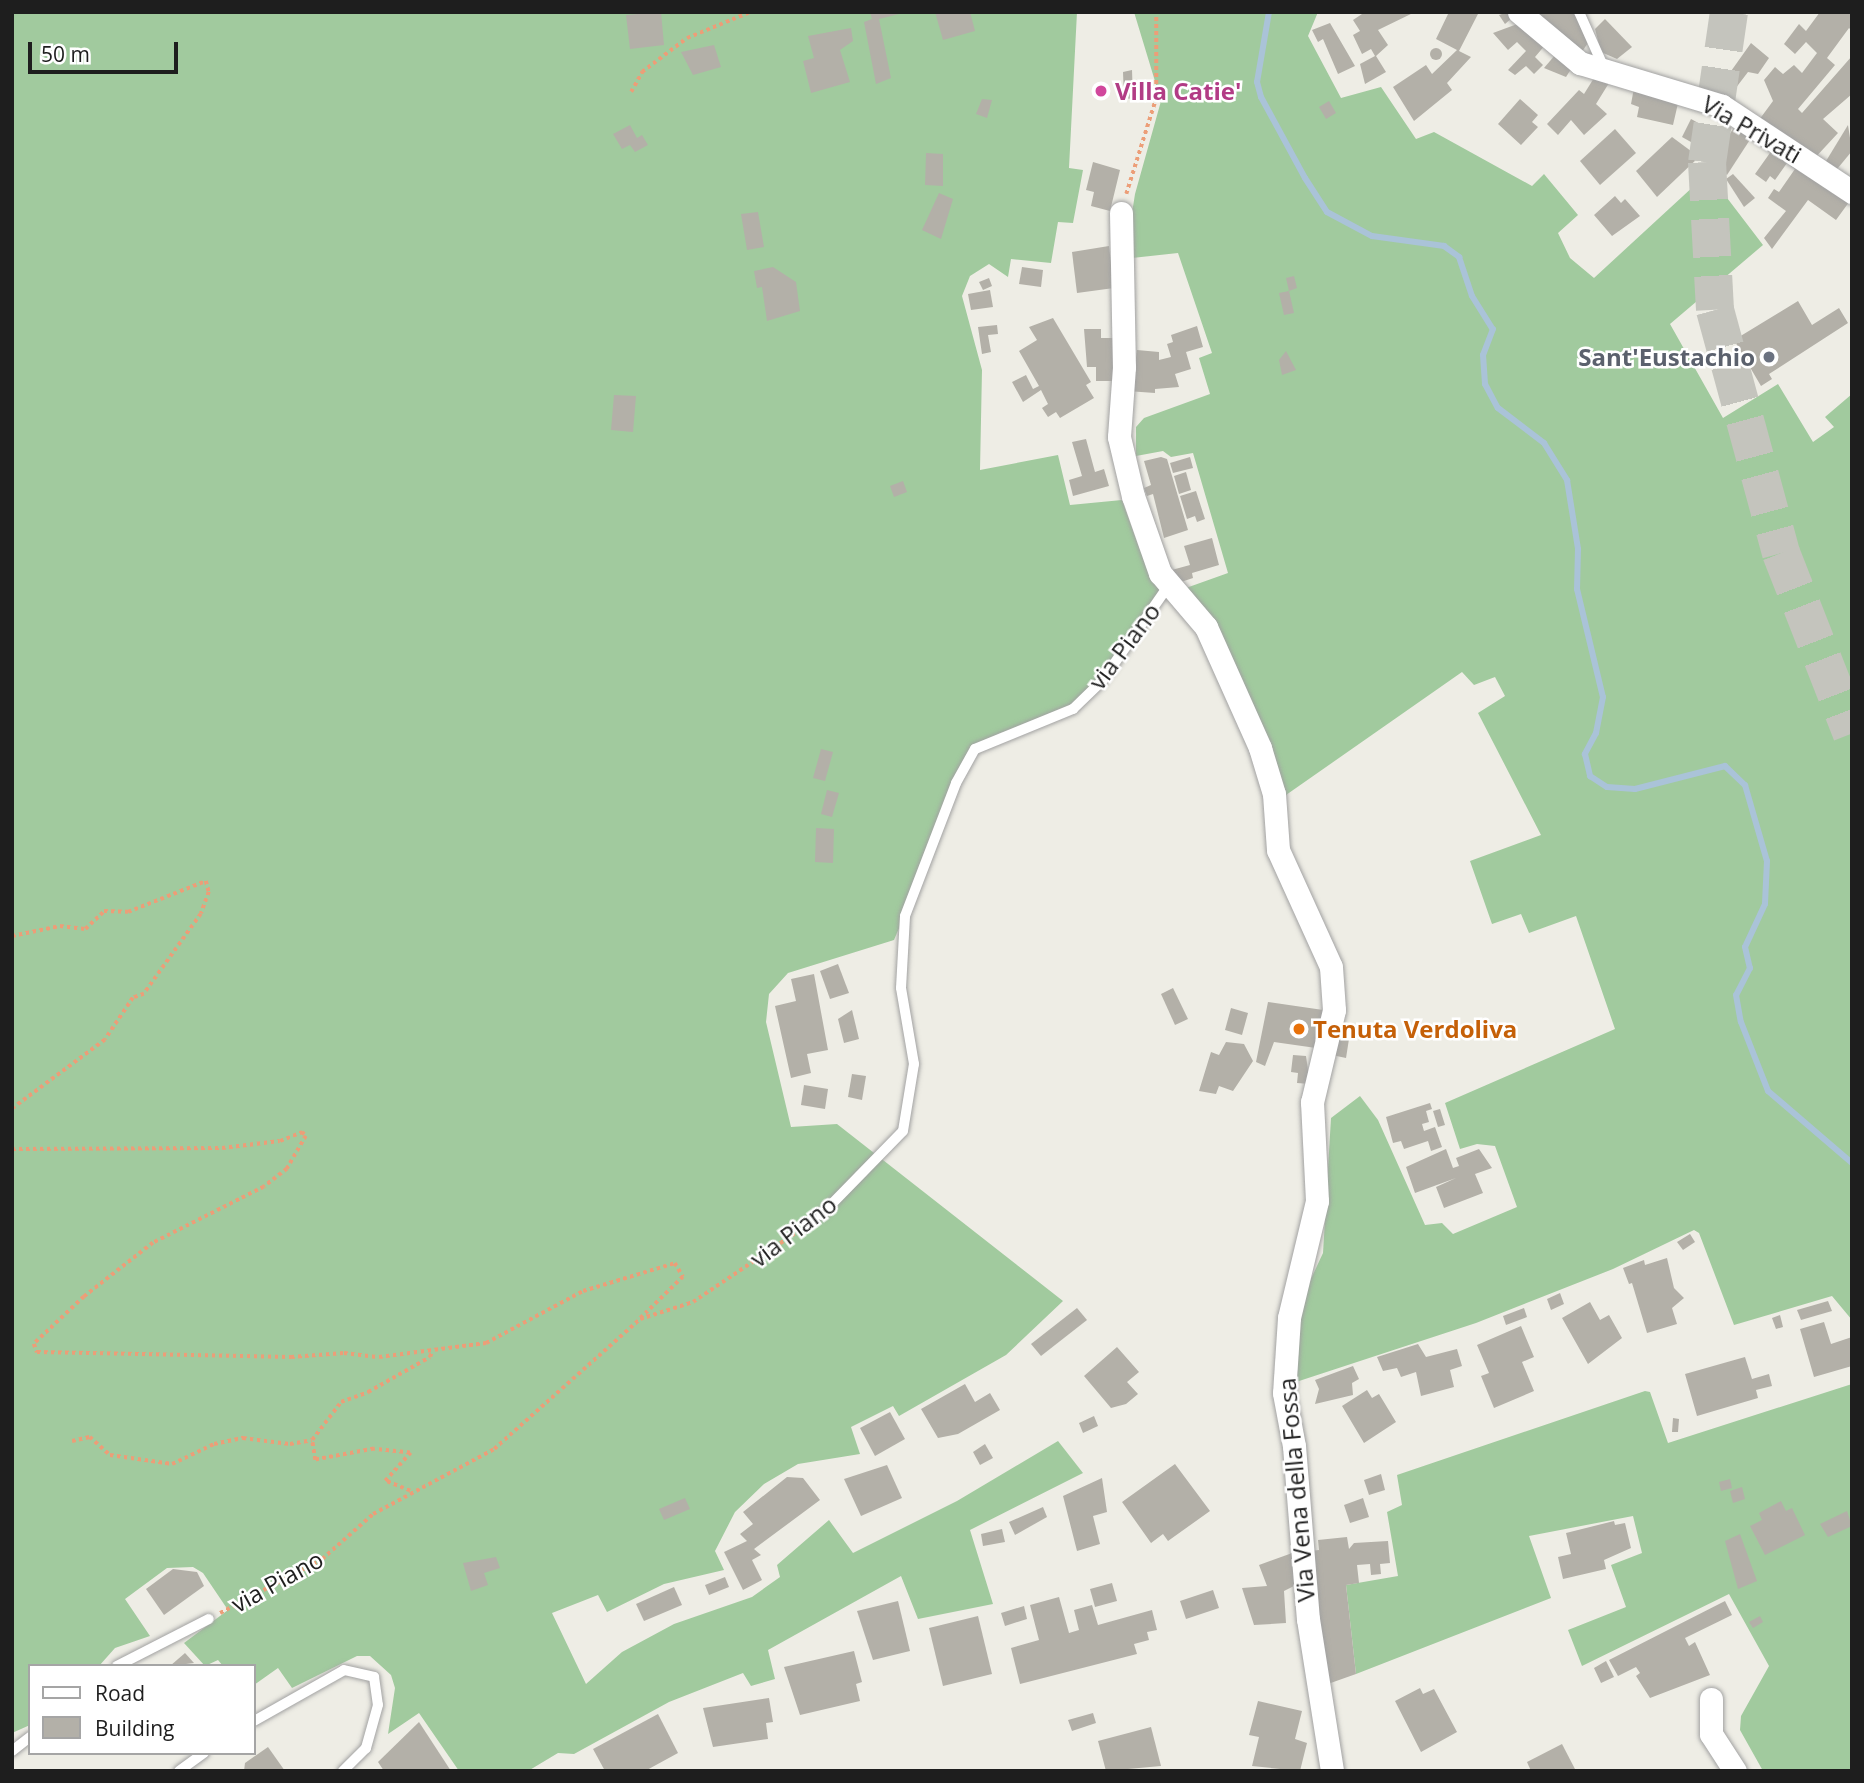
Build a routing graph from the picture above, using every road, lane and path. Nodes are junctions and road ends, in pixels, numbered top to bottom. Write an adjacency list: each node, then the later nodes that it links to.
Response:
1 (750, 12): 6 (path)
2 (1156, 12): 8 (path)
3 (1519, 12): 5 (street, Via Privati)
4 (1579, 12): 5 (lane)
5 (1605, 70): 7 (street, Via Privati)
6 (631, 92)
7 (1852, 192)
8 (1121, 213): 9 (street, Via Vena della Fossa)
9 (1169, 584): 13 (lane, via Piano); 28 (street, Via Vena della Fossa)
10 (12, 936): 11 (path)
11 (12, 1109)
12 (12, 1149): 15 (path)
13 (821, 1215): 14 (path, via Piano)
14 (640, 1319): 15 (path); 18 (path, via Piano)
15 (432, 1350): 16 (path)
16 (312, 1440): 17 (path); 18 (path)
17 (72, 1441)
18 (410, 1492): 19 (path, via Piano)
19 (209, 1619): 20 (lane, via Piano)
20 (121, 1664)
21 (1711, 1699): 29 (street)
22 (256, 1720): 27 (lane)
23 (28, 1739): 24 (lane)
24 (12, 1751)
25 (201, 1755): 26 (lane)
26 (179, 1771)
27 (343, 1771)
28 (1332, 1771)
29 (1735, 1771)

